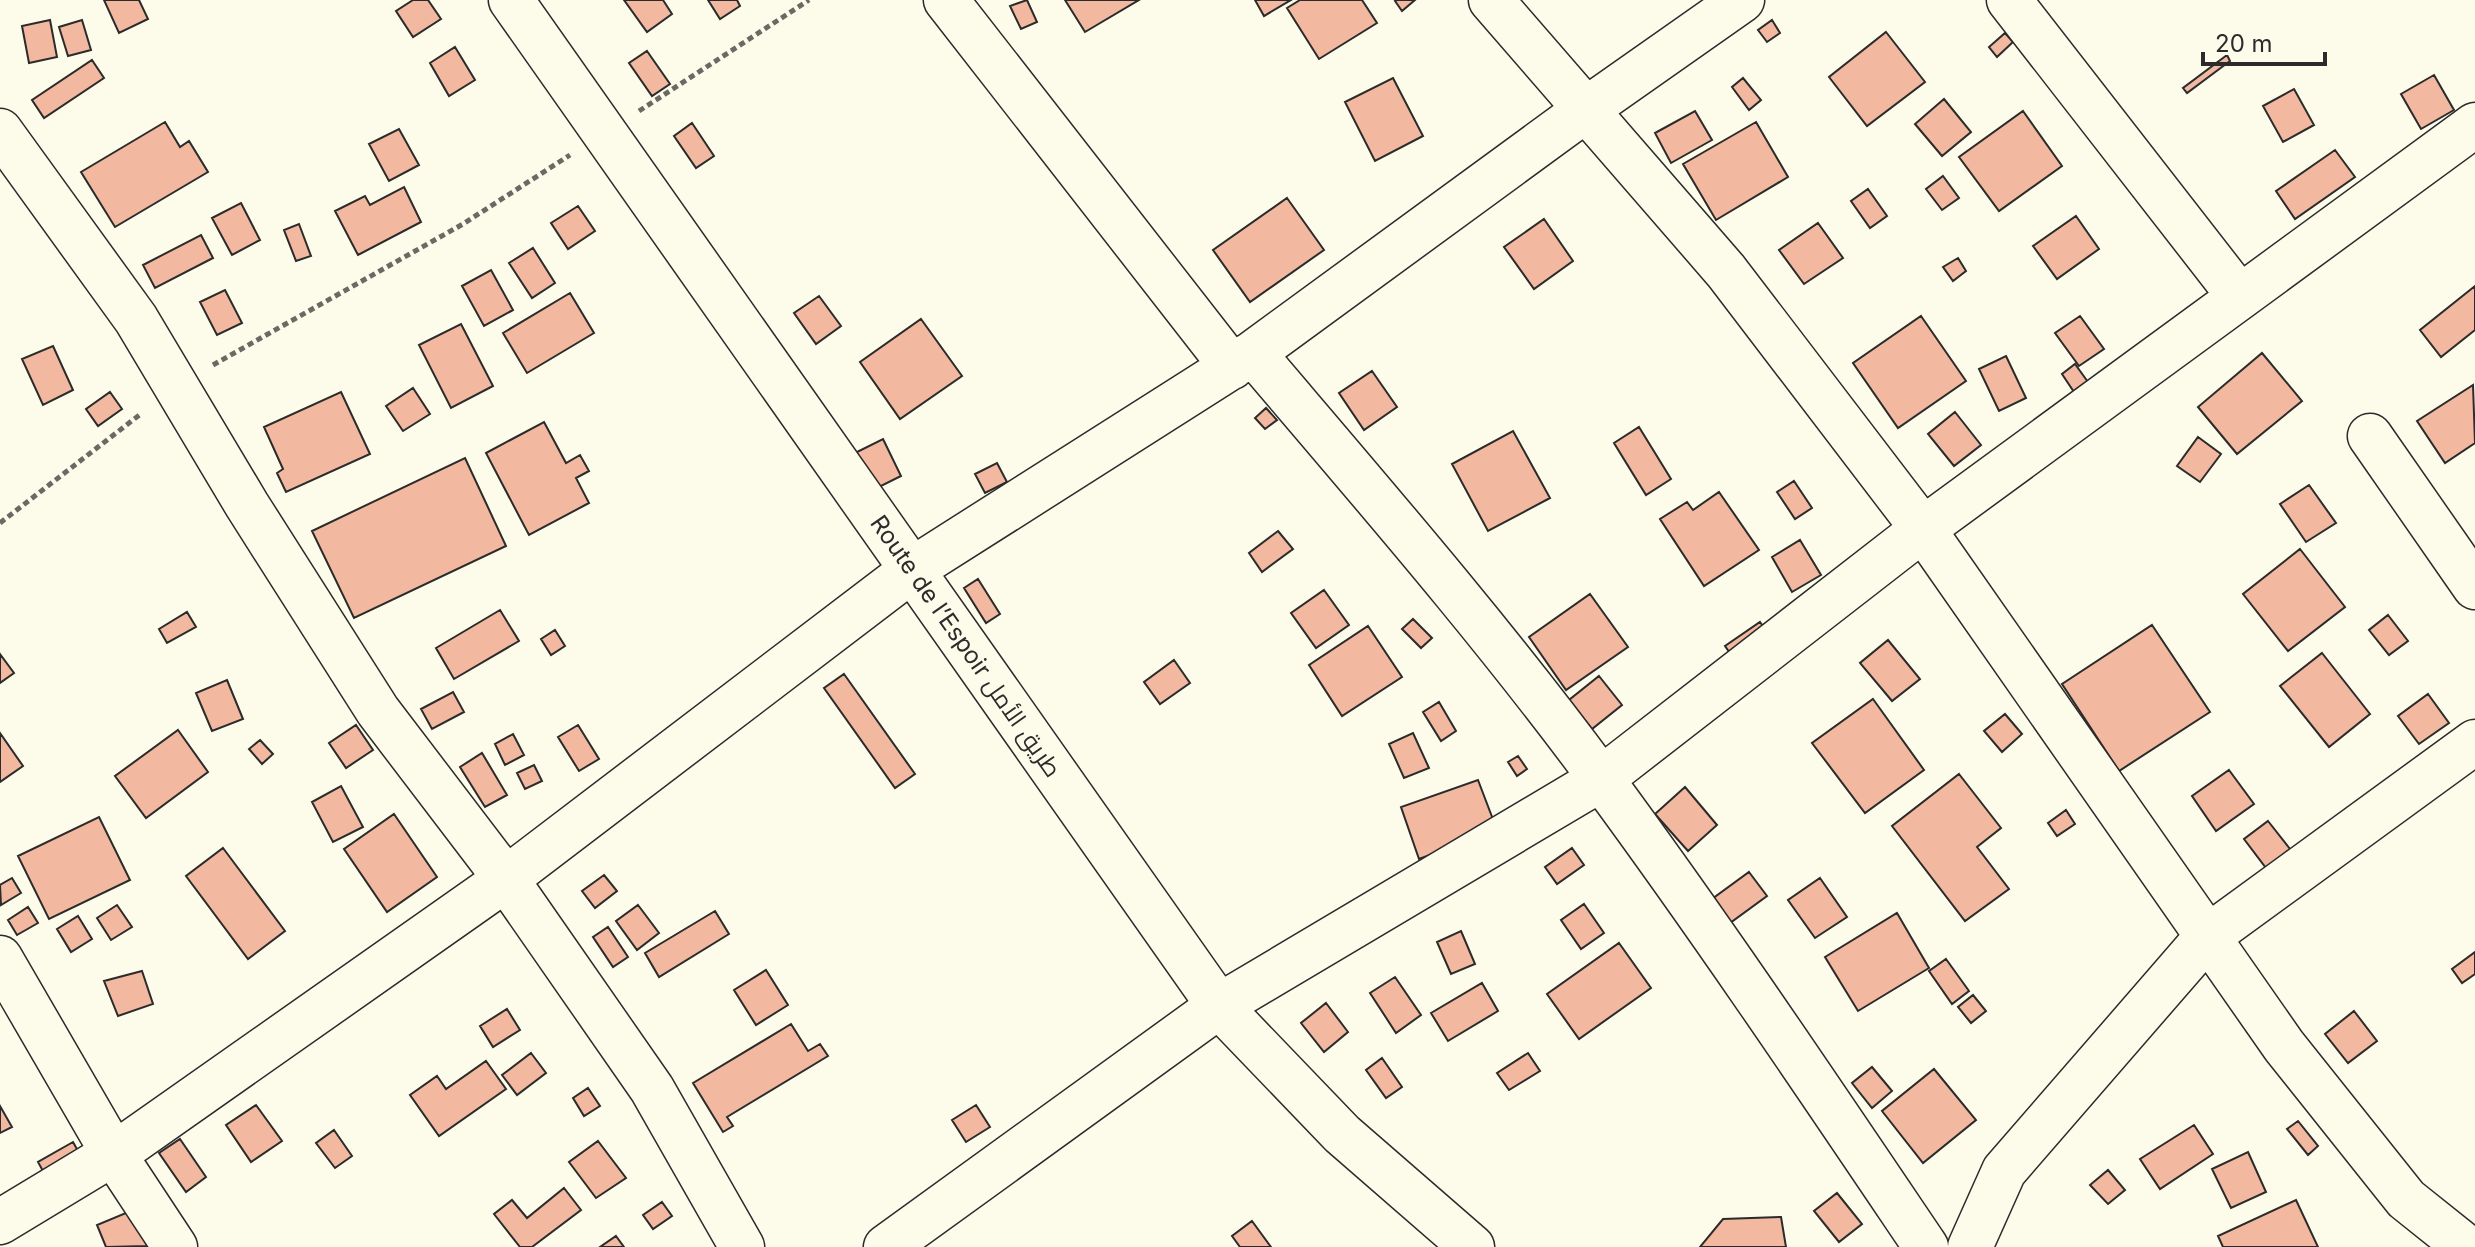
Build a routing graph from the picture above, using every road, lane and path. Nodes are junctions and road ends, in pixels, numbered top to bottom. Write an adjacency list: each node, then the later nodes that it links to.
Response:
1 (511, 0): 10 (main road, Route de l’Espoir طريق الأمل)
2 (809, 0): 10 (path)
3 (946, 0): 12 (main road)
4 (1491, 0): 7 (main road)
5 (1742, 0): 7 (main road)
6 (2009, 0): 11 (main road)
7 (1584, 111): 12 (main road); 16 (main road)
8 (2475, 125): 11 (main road)
9 (0, 131): 13 (main road)
10 (603, 134): 13 (path); 17 (main road, Route de l’Espoir طريق الأمل)
11 (2240, 297): 16 (main road)
12 (1243, 360): 17 (main road); 20 (main road)
13 (177, 385): 15 (path); 21 (main road)
14 (2370, 436): 18 (main road)
15 (0, 523)
16 (1923, 529): 20 (main road); 22 (main road)
17 (913, 569): 21 (main road); 24 (main road, Route de l’Espoir طريق الأمل)
18 (2475, 587)
19 (2475, 742): 22 (main road)
20 (1601, 779): 24 (main road); 31 (main road)
21 (506, 879): 25 (main road); 28 (main road)
22 (2206, 938): 32 (main road); 33 (main road)
23 (0, 958): 25 (main road)
24 (1219, 1006): 29 (main road); 30 (main road, Route de l’Espoir طريق الأمل)
25 (113, 1153): 26 (main road); 27 (main road)
26 (0, 1222)
27 (175, 1247)
28 (742, 1247)
29 (886, 1247)
30 (1472, 1247)
31 (1926, 1247)
32 (1970, 1247)
33 (2466, 1247)

